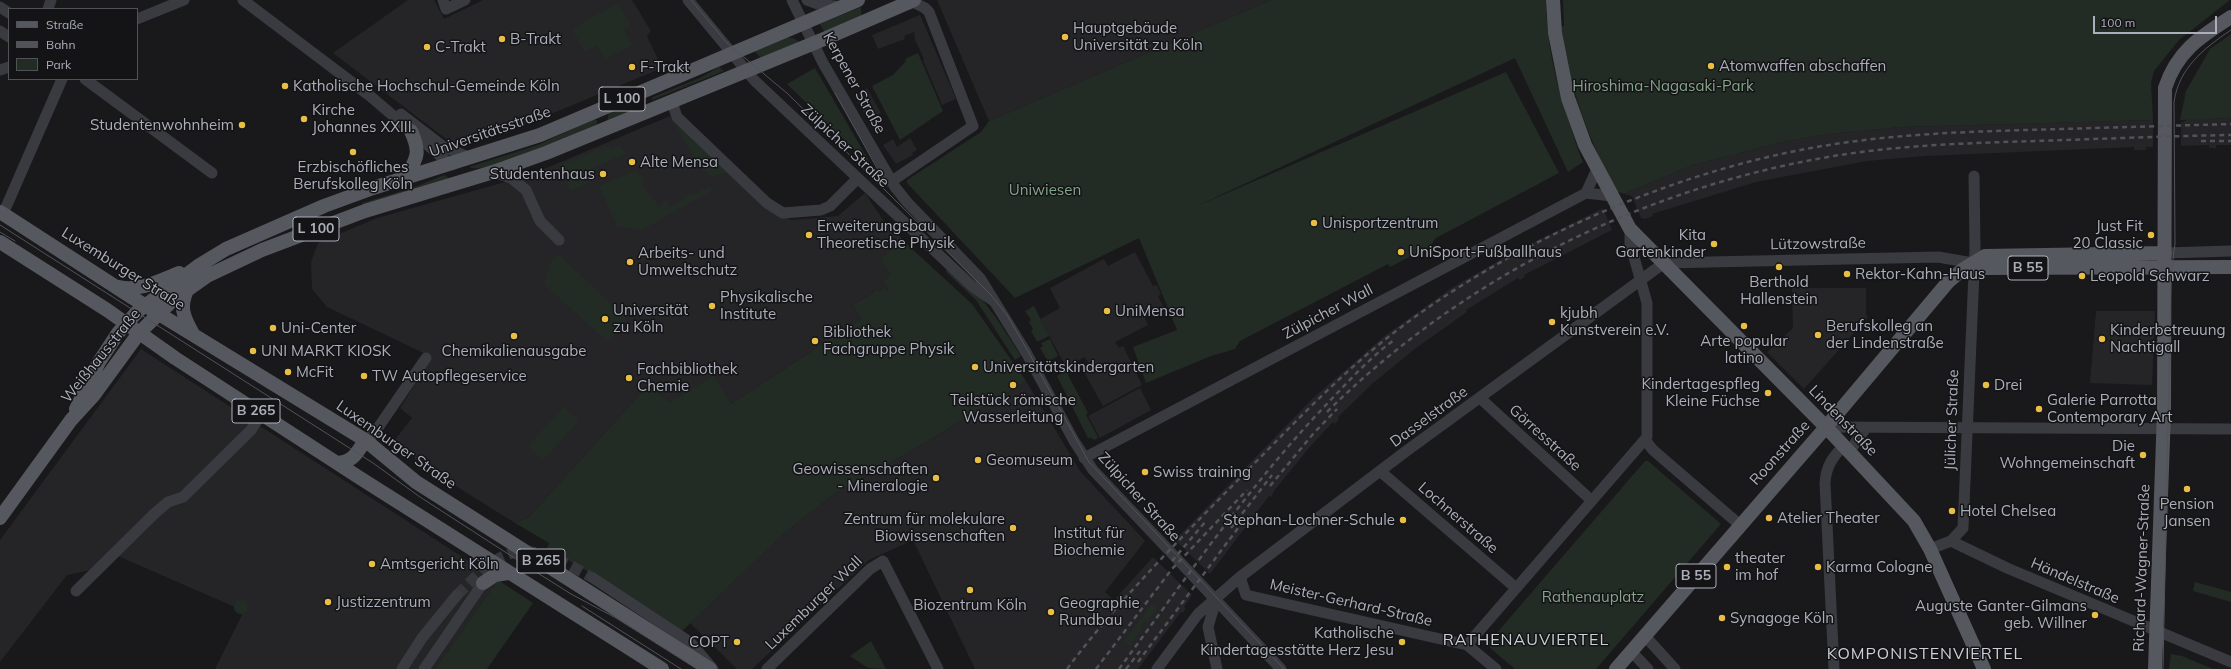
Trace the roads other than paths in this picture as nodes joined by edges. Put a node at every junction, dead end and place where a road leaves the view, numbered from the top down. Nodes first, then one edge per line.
1 (184, 0) edge
2 (244, 0) edge
3 (443, 0) edge
4 (465, 0) edge
5 (688, 0) edge
6 (792, 0) edge
7 (808, 0) edge
8 (858, 0) edge
9 (1553, 0) edge
10 (912, 1) edge
11 (842, 7) junction
12 (2231, 16) edge
13 (138, 19) edge
14 (804, 23) junction
15 (814, 44) junction
16 (731, 53) junction
17 (746, 71) junction
18 (62, 80) edge
19 (86, 80) edge
20 (656, 84) junction
21 (370, 96) junction
22 (672, 102) junction
23 (656, 108) junction
24 (588, 114) junction
25 (411, 132) junction
26 (598, 132) junction
27 (471, 158) junction
28 (451, 164) junction
29 (1597, 169) junction
30 (493, 172) junction
31 (212, 173) dead end
32 (1974, 176) dead end
33 (406, 178) junction
34 (471, 179) junction
35 (857, 179) junction
36 (892, 181) junction
37 (364, 192) junction
38 (1586, 193) junction
39 (1612, 196) junction
40 (365, 211) junction
41 (1, 213) edge
42 (1630, 229) junction
43 (559, 240) dead end
44 (0, 244) edge
45 (2231, 251) edge
46 (2165, 253) junction
47 (1664, 263) junction
48 (1973, 264) junction
49 (198, 266) junction
50 (2166, 268) junction
51 (2231, 268) edge
52 (1640, 281) junction
53 (116, 286) junction
54 (188, 288) junction
55 (994, 301) junction
56 (145, 304) junction
57 (159, 312) junction
58 (121, 329) junction
59 (192, 332) junction
60 (135, 339) junction
61 (426, 358) dead end
62 (1480, 398) junction
63 (261, 414) junction
64 (71, 420) junction
65 (1826, 427) junction
66 (1865, 429) junction
67 (1967, 429) junction
68 (2164, 429) junction
69 (2231, 429) edge
70 (365, 440) junction
71 (1645, 440) junction
72 (1846, 449) junction
73 (1084, 458) junction
74 (337, 463) junction
75 (1380, 471) junction
76 (1591, 500) junction
77 (0, 518) edge
78 (1740, 525) junction
79 (1951, 541) junction
80 (1930, 549) junction
81 (483, 556) junction
82 (508, 573) junction
83 (1240, 577) junction
84 (593, 578) tunnel mouth
85 (484, 583) junction
86 (1516, 588) junction
87 (76, 590) dead end
88 (457, 595) tunnel mouth
89 (1216, 600) junction
90 (2158, 632) junction
91 (1645, 636) junction
92 (1467, 645) junction
93 (1631, 651) junction
94 (2231, 662) edge
95 (1492, 668) edge
96 (402, 669) edge
97 (424, 669) edge
98 (662, 669) edge
99 (710, 669) edge
100 (714, 669) edge
101 (767, 669) edge
102 (938, 669) edge
103 (1158, 669) edge
104 (1217, 669) edge
105 (1281, 669) edge
106 (1616, 669) edge
107 (1648, 669) edge
108 (1675, 669) edge
109 (1834, 669) edge
110 (1984, 669) edge
111 (2155, 669) edge

1 - 13 street
2 - 21 street
3 - 4 street
5 - 16 street, Zülpicher Straße
6 - 14 street, Kerpener Straße
7 - 11 street
8 - 11 main road, Universitätsstraße / L 100
9 - 29 main road, Lindenstraße
10 - 15 main road, L 100
10 - 36 street
11 - 14 main road, Universitätsstraße / L 100
12 - 46 main road, Richard-Wagner-Straße
14 - 15 street, Kerpener Straße
14 - 16 main road, Universitätsstraße / L 100
15 - 17 main road, L 100
15 - 36 street, Kerpener Straße
16 - 17 street, Zülpicher Straße
16 - 20 main road, Universitätsstraße / L 100
17 - 22 main road, L 100
17 - 35 street, Zülpicher Straße
18 - 41 street
19 - 31 street
20 - 23 main road, L 100
20 - 24 main road, Universitätsstraße / L 100
21 - 25 street
21 - 27 street
22 - 23 main road, L 100
22 - 35 street
23 - 26 main road, L 100
24 - 26 main road, L 100
24 - 27 main road, Universitätsstraße / L 100
25 - 28 street
25 - 33 main road
26 - 30 main road, L 100
27 - 28 main road, Universitätsstraße / L 100
28 - 33 main road, Universitätsstraße / L 100
28 - 34 main road
29 - 38 street
29 - 39 main road, Lindenstraße
30 - 34 main road, L 100
30 - 43 street
32 - 48 street, Jülicher Straße
33 - 37 main road, Universitätsstraße / L 100
34 - 40 main road, L 100
35 - 55 street, Zülpicher Straße
36 - 55 street, Zülpicher Straße
37 - 40 main road
37 - 49 main road, Universitätsstraße / L 100
38 - 39 street
38 - 73 street, Zülpicher Wall
39 - 42 main road, Lindenstraße
40 - 54 main road, L 100
41 - 53 main road, Luxemburger Straße / B 265
42 - 47 main road, Lindenstraße
42 - 52 street
44 - 58 main road, B 265
45 - 46 street
46 - 48 main road, B 55
46 - 50 main road, Richard-Wagner-Straße
47 - 48 street, Lützowstraße
47 - 52 street, Dasselstraße
47 - 65 main road, Lindenstraße
48 - 50 main road, B 55
48 - 65 main road, Roonstraße / B 55
48 - 67 street, Jülicher Straße
49 - 53 main road, L 100
49 - 56 main road, Universitätsstraße / L 100
50 - 51 main road, B 55
50 - 68 main road, Richard-Wagner-Straße
52 - 62 street, Dasselstraße
52 - 71 street
53 - 56 main road, Luxemburger Straße / B 265
54 - 57 main road, L 100
54 - 59 main road
55 - 73 street, Zülpicher Straße
56 - 57 main road, Luxemburger Straße / B 265
56 - 58 main road, Weißhausstraße / L 100
56 - 60 main road
57 - 59 main road, Luxemburger Straße / B 265
57 - 60 main road, Weißhausstraße / L 100
58 - 60 main road, B 265
58 - 64 main road, Weißhausstraße
59 - 70 main road, Luxemburger Straße / B 265
60 - 63 main road, B 265
60 - 64 main road, Weißhausstraße
61 - 70 street
62 - 75 street, Dasselstraße
62 - 76 street, Görresstraße
63 - 74 main road, B 265
63 - 87 street
64 - 77 main road, Weißhausstraße
65 - 66 street
65 - 72 main road, Lindenstraße
65 - 78 main road, Roonstraße / B 55
66 - 67 street
66 - 72 street
67 - 68 street
67 - 79 street, Jülicher Straße
68 - 69 street
68 - 90 main road, Richard-Wagner-Straße
70 - 74 main road
70 - 99 main road, Luxemburger Straße / B 265
71 - 76 street
71 - 78 street
72 - 80 main road, Lindenstraße
72 - 109 street
73 - 89 street, Zülpicher Straße
74 - 81 main road, B 265
75 - 83 street, Dasselstraße
75 - 86 street, Lochnerstraße
76 - 86 street
78 - 91 main road, Roonstraße / B 55
79 - 80 street
79 - 90 street, Händelstraße
80 - 110 main road, Lindenstraße
81 - 82 main road, B 265
81 - 85 main road
82 - 85 main road
82 - 98 main road, B 265
83 - 89 street, Dasselstraße
83 - 92 street, Meister-Gerhard-Straße
84 - 100 street
85 - 97 street
86 - 92 street
88 - 96 street
89 - 103 street, Dasselstraße
89 - 104 street
89 - 105 street, Zülpicher Straße
90 - 94 street, Händelstraße
90 - 111 main road, Richard-Wagner-Straße
91 - 93 main road, Roonstraße / B 55
91 - 108 street
92 - 95 street
93 - 106 main road, Roonstraße / B 55
93 - 107 street
101 - 102 street, Luxemburger Wall

